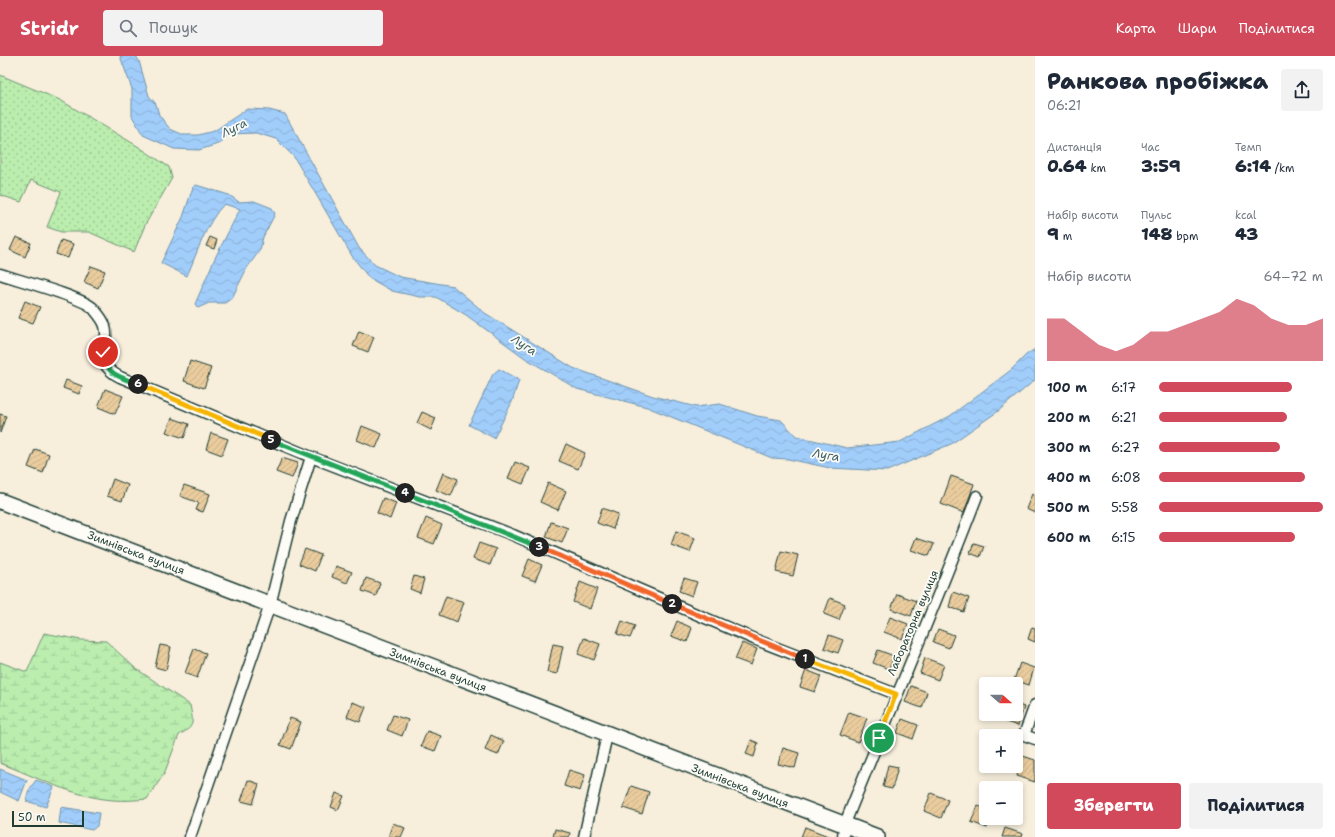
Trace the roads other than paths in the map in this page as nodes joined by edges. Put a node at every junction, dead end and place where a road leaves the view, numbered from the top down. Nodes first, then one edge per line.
1 (0, 274) edge
2 (307, 456) junction
3 (977, 496) dead end
4 (0, 501) edge
5 (270, 605) junction
6 (896, 694) junction
7 (1035, 705) edge
8 (607, 735) junction
9 (1035, 739) edge
10 (844, 831) edge
11 (190, 837) edge
12 (584, 837) edge
13 (877, 837) edge

1 - 2 street
2 - 5 street
2 - 6 street
3 - 6 street, Лабораторна вулиця
4 - 5 main road, Зимнівська вулиця
5 - 8 main road, Зимнівська вулиця
5 - 11 street
6 - 10 street, Лабораторна вулиця
7 - 9 street
8 - 10 main road, Зимнівська вулиця
8 - 12 street
10 - 13 main road, Зимнівська вулиця

